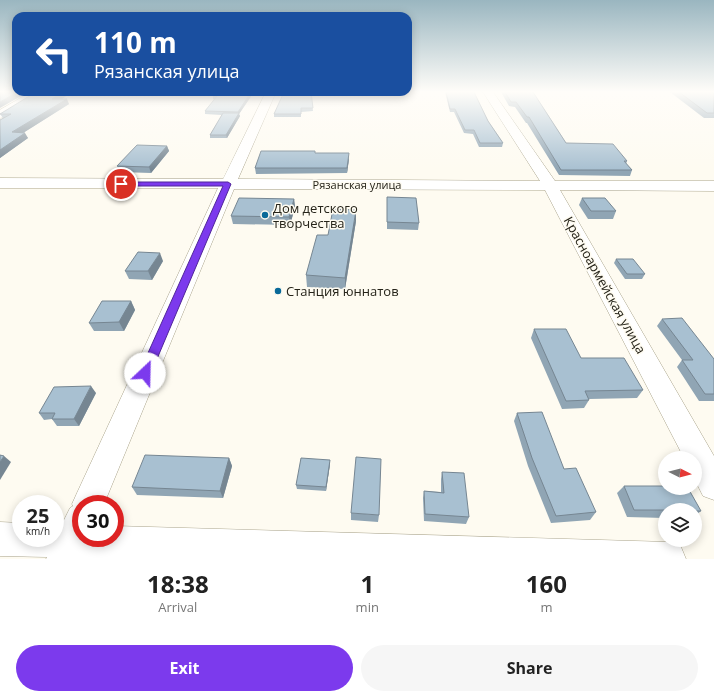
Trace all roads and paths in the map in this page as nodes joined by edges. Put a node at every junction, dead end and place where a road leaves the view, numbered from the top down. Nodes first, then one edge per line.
1 (259, 118) edge
2 (505, 118) edge
3 (0, 183) edge
4 (228, 184) junction
5 (550, 185) junction
6 (714, 186) edge
7 (714, 484) edge
8 (92, 495) edge
9 (0, 539) edge
10 (72, 540) edge
11 (124, 542) edge
12 (669, 559) edge

1 - 4 street
2 - 5 street, Красноармейская улица
3 - 4 street, Рязанская улица
4 - 5 street, Рязанская улица
4 - 8 street
5 - 6 street, Рязанская улица
5 - 7 street, Красноармейская улица
9 - 10 street
11 - 12 street

